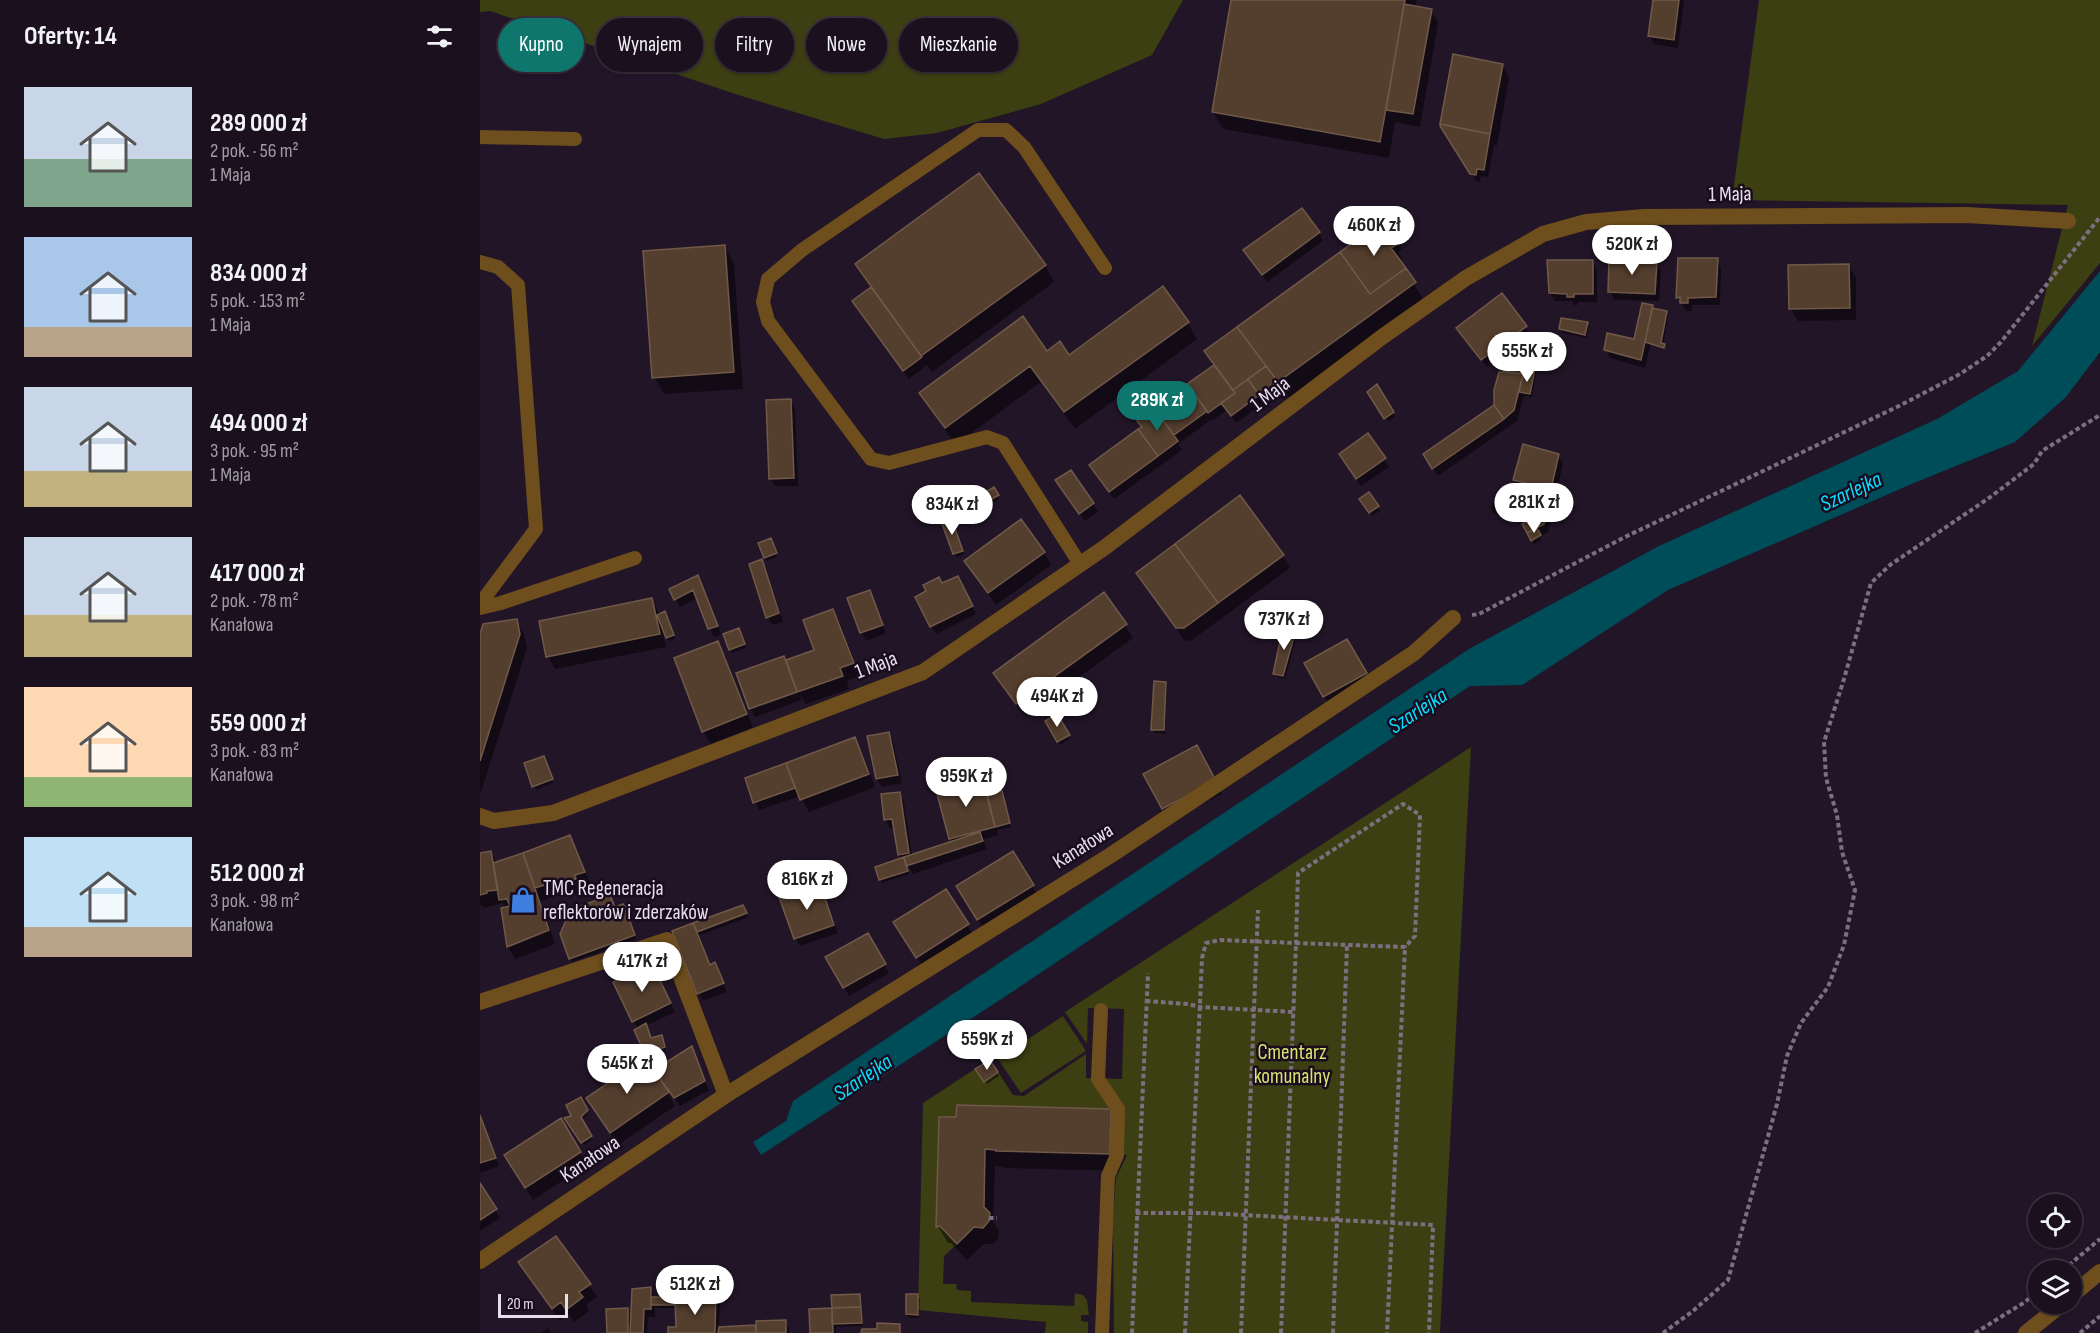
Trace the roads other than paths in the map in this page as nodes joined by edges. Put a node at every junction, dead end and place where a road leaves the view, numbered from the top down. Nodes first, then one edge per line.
1 (480, 137) edge
2 (575, 139) dead end
3 (2068, 221) dead end
4 (480, 262) edge
5 (1105, 268) dead end
6 (635, 558) dead end
7 (1080, 564) junction
8 (480, 606) edge
9 (1453, 618) road end
10 (485, 821) edge
11 (480, 1002) edge
12 (1101, 1010) dead end
13 (726, 1095) junction
14 (480, 1261) edge
15 (2100, 1272) edge
16 (2082, 1287) edge
17 (2050, 1314) edge
18 (1102, 1333) edge
19 (2026, 1333) edge

1 - 2 lane
3 - 7 street, 1 Maja
4 - 8 lane
5 - 7 lane
6 - 8 lane
7 - 10 street, 1 Maja
9 - 13 street, Kanałowa
11 - 13 street
12 - 18 lane
13 - 14 street, Kanałowa
15 - 16 street
17 - 19 street

